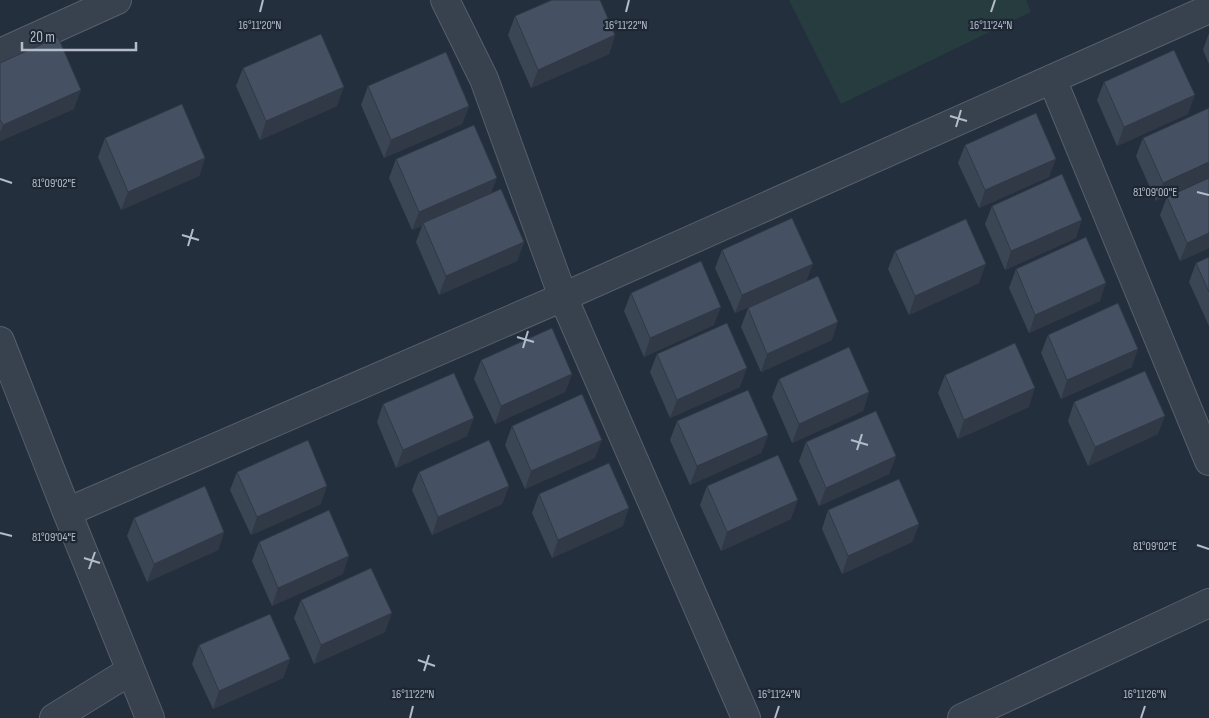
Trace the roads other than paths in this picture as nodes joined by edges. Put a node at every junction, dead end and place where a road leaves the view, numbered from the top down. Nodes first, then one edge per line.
1 (117, 0) edge
2 (445, 0) edge
3 (1209, 9) edge
4 (0, 53) edge
5 (1052, 79) junction
6 (562, 297) junction
7 (0, 341) edge
8 (1209, 461) edge
9 (67, 512) junction
10 (1209, 603) edge
11 (130, 671) junction
12 (54, 718) edge
13 (150, 718) edge
14 (746, 718) edge
15 (962, 718) edge

1 - 4 street
2 - 6 street
3 - 5 street
5 - 6 street
5 - 8 street
6 - 9 street
6 - 14 street
7 - 9 street
9 - 11 street
10 - 15 street
11 - 12 street
11 - 13 street

